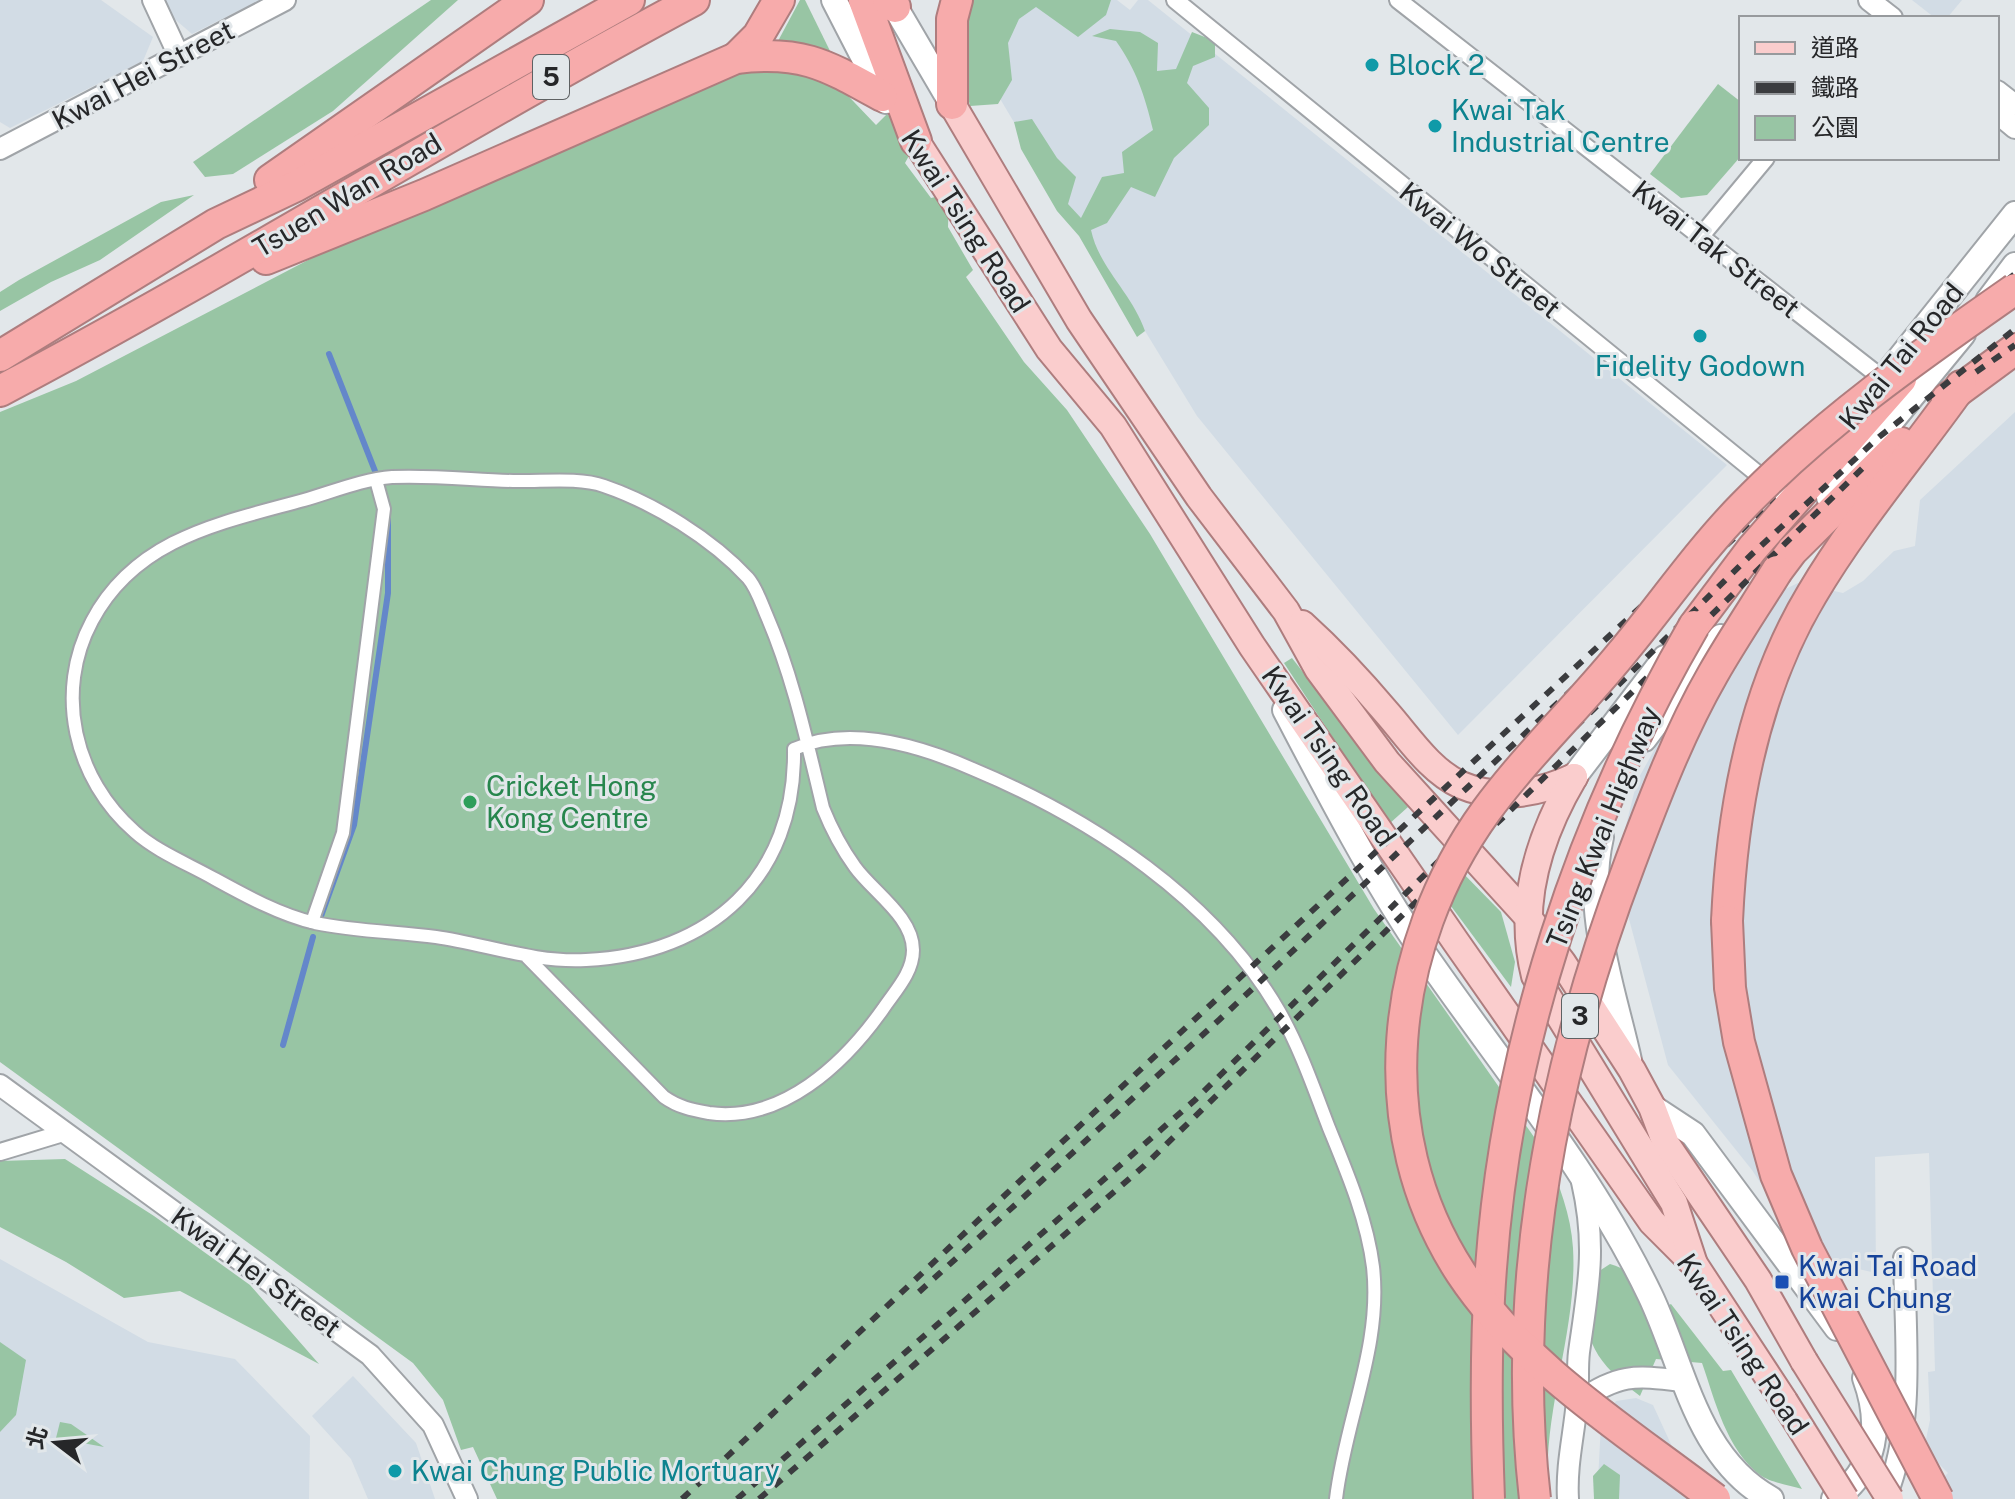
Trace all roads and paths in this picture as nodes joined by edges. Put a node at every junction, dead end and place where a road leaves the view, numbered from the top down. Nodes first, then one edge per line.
1 (153, 0) edge
2 (285, 0) edge
3 (629, 0) edge
4 (779, 0) edge
5 (834, 0) edge
6 (864, 0) edge
7 (957, 0) edge
8 (1175, 0) edge
9 (1398, 0) edge
10 (892, 2) edge
11 (689, 3) edge
12 (515, 5) edge
13 (179, 56) junction
14 (736, 58) junction
15 (1999, 93) edge
16 (882, 96) junction
17 (952, 104) junction
18 (2015, 105) edge
19 (1999, 115) edge
20 (2015, 128) edge
21 (916, 141) junction
22 (0, 149) edge
23 (1764, 160) edge
24 (2015, 214) edge
25 (216, 224) junction
26 (1701, 236) junction
27 (2015, 265) edge
28 (214, 273) junction
29 (2015, 289) edge
30 (2015, 349) edge
31 (1927, 350) junction
32 (0, 356) edge
33 (1883, 379) junction
34 (1961, 386) junction
35 (0, 391) edge
36 (376, 480) junction
37 (1786, 497) junction
38 (1286, 611) junction
39 (1252, 646) junction
40 (807, 743) junction
41 (1633, 753) junction
42 (1574, 777) junction
43 (1527, 916) junction
44 (312, 922) junction
45 (525, 955) junction
46 (1562, 962) junction
47 (1632, 1070) junction
48 (0, 1085) edge
49 (1652, 1107) junction
50 (63, 1133) junction
51 (0, 1152) edge
52 (1580, 1174) junction
53 (1904, 1258) dead end
54 (1694, 1264) junction
55 (1682, 1381) junction
56 (1577, 1402) junction
57 (467, 1499) edge
58 (1336, 1499) edge
59 (1489, 1499) edge
60 (1535, 1499) edge
61 (1568, 1499) edge
62 (1715, 1499) edge
63 (1771, 1499) edge
64 (1834, 1499) edge
65 (1845, 1499) edge
66 (1887, 1499) edge
67 (1938, 1499) edge

1 - 13 street
2 - 13 street, Kwai Hei Street
3 - 25 highway, Tsuen Wan Road / 5
4 - 14 highway
5 - 16 main road, Kwai Tsing Road
6 - 21 highway
7 - 17 highway
8 - 37 street, Kwai Wo Street
9 - 26 street, Kwai Tak Street
10 - 17 main road, Kwai Tsing Road
11 - 28 highway, Tsuen Wan Road / 5
12 - 25 highway
13 - 22 street, Kwai Hei Street
14 - 16 highway
14 - 28 highway
15 - 18 street
16 - 21 main road, Kwai Tsing Road
17 - 38 main road, Kwai Tsing Road
19 - 20 street
21 - 39 main road, Kwai Tsing Road
23 - 26 street
24 - 33 main road, Kwai Tai Road
25 - 32 highway, Tsuen Wan Road / 5
26 - 33 street, Kwai Tak Street
27 - 41 main road, Kwai Tai Road
28 - 35 highway, Tsuen Wan Road / 5
29 - 31 highway, Tsing Kwai Highway / 3, bridge
30 - 34 highway, Tsing Kwai Highway / 3
31 - 59 highway, Tsing Kwai Highway / 3, bridge
31 - 62 highway, bridge
33 - 37 main road, Kwai Tai Road
34 - 60 highway, Tsing Kwai Highway / 3, bridge
34 - 67 highway, bridge
36 - 40 street
36 - 44 street
36 - 44 street
37 - 42 main road, Kwai Tai Road
38 - 42 main road
38 - 43 main road, Kwai Tsing Road
39 - 52 main road
39 - 54 main road, Kwai Tsing Road
40 - 45 street
40 - 45 street
40 - 58 street
41 - 46 main road
41 - 47 main road, Kwai Tai Road
42 - 43 main road
43 - 46 main road, Kwai Tsing Road
43 - 54 main road
44 - 45 street
46 - 47 main road, Kwai Tsing Road
47 - 49 main road, Kwai Tsing Road
48 - 50 street, Kwai Hei Street
49 - 64 main road
49 - 66 main road, Kwai Tsing Road, bridge
50 - 51 street
50 - 57 street, Kwai Hei Street
52 - 55 main road
52 - 56 street
53 - 66 street
54 - 65 main road, Kwai Tsing Road, bridge
55 - 56 street
55 - 63 main road
56 - 61 street

